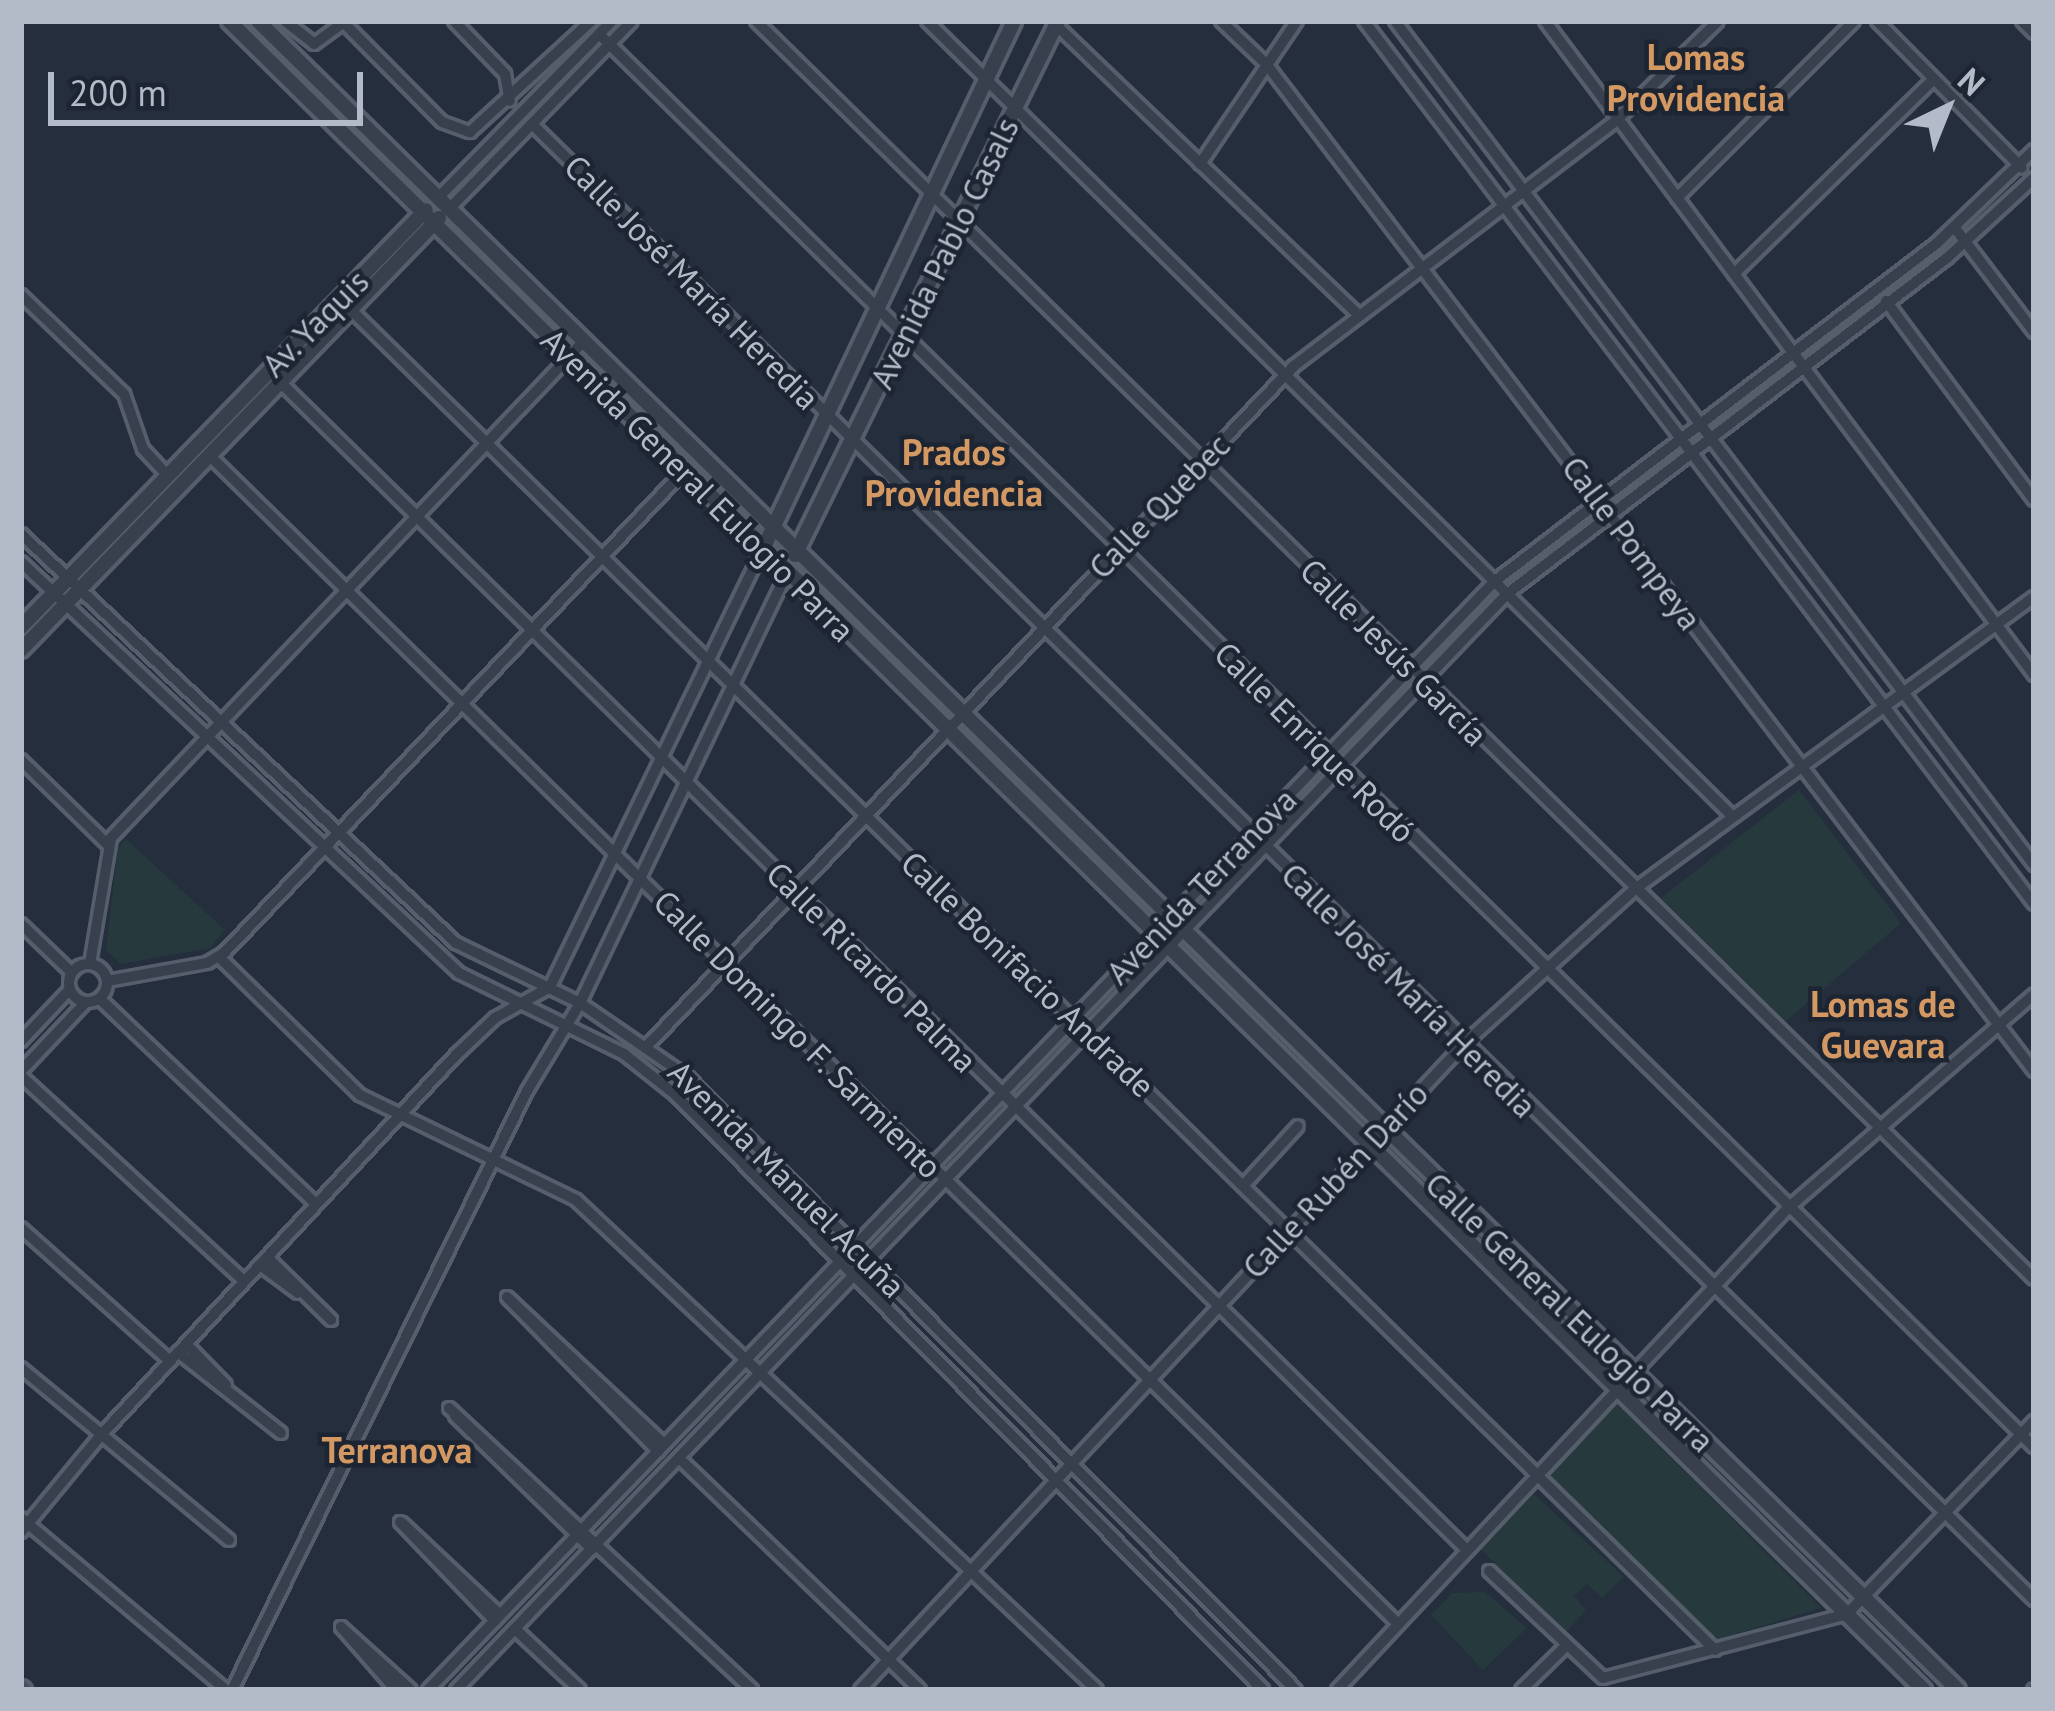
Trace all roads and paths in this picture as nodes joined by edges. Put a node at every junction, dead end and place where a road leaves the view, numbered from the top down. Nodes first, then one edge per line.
1 (229, 21) edge
2 (258, 21) edge
3 (285, 21) edge
4 (454, 21) edge
5 (591, 21) edge
6 (612, 21) edge
7 (632, 21) edge
8 (756, 21) edge
9 (927, 21) edge
10 (1014, 21) edge
11 (1222, 21) edge
12 (1297, 21) edge
13 (1364, 21) edge
14 (1395, 21) edge
15 (1718, 21) edge
16 (1854, 21) edge
17 (1877, 21) edge
18 (2022, 21) edge
19 (345, 22) edge
20 (1547, 22) edge
21 (1057, 23) edge
22 (2034, 33) edge
23 (599, 34) junction
24 (610, 44) junction
25 (293, 56) junction
26 (1267, 65) junction
27 (279, 70) junction
28 (505, 74) junction
29 (535, 76) junction
30 (1934, 79) junction
31 (987, 81) junction
32 (511, 101) junction
33 (1015, 108) junction
34 (1617, 120) junction
35 (532, 124) junction
36 (2034, 150) edge
37 (1200, 164) junction
38 (2019, 166) junction
39 (2034, 180) edge
40 (1523, 191) junction
41 (932, 196) junction
42 (1677, 198) junction
43 (444, 203) junction
44 (1507, 204) junction
45 (429, 219) junction
46 (958, 223) junction
47 (1955, 228) junction
48 (1966, 243) junction
49 (1422, 268) junction
50 (1734, 274) junction
51 (1877, 289) junction
52 (21, 295) edge
53 (1887, 303) junction
54 (345, 304) junction
55 (877, 311) junction
56 (1360, 316) junction
57 (2034, 332) edge
58 (903, 337) junction
59 (584, 340) junction
60 (1794, 352) junction
61 (568, 356) junction
62 (1804, 366) junction
63 (1285, 376) junction
64 (279, 381) junction
65 (827, 415) junction
66 (1699, 424) junction
67 (1709, 437) junction
68 (1681, 438) junction
69 (852, 439) junction
70 (485, 442) junction
71 (202, 449) junction
72 (1691, 452) junction
73 (1202, 463) junction
74 (684, 471) junction
75 (167, 475) junction
76 (1600, 500) junction
77 (2034, 500) edge
78 (416, 514) junction
79 (1610, 514) junction
80 (774, 527) junction
81 (21, 534) edge
82 (763, 549) junction
83 (797, 550) junction
84 (1119, 550) junction
85 (602, 556) junction
86 (21, 562) edge
87 (787, 572) junction
88 (1495, 581) junction
89 (73, 584) junction
90 (345, 588) junction
91 (1507, 593) junction
92 (2034, 596) edge
93 (59, 598) junction
94 (1995, 623) junction
95 (1040, 625) junction
96 (21, 627) edge
97 (533, 628) junction
98 (21, 650) edge
99 (708, 660) junction
100 (1411, 668) junction
101 (2034, 675) edge
102 (1423, 681) junction
103 (733, 685) junction
104 (1900, 689) junction
105 (462, 703) junction
106 (1882, 704) junction
107 (960, 710) junction
108 (219, 720) junction
109 (944, 727) junction
110 (206, 734) junction
111 (660, 754) junction
112 (1327, 755) junction
113 (21, 760) edge
114 (1801, 764) junction
115 (1340, 768) junction
116 (687, 786) junction
117 (866, 816) junction
118 (1732, 816) junction
119 (339, 831) junction
120 (1251, 834) junction
121 (107, 844) junction
122 (326, 845) junction
123 (1264, 847) junction
124 (614, 851) junction
125 (2034, 865) edge
126 (641, 879) junction
127 (1635, 889) junction
128 (795, 890) junction
129 (2034, 904) edge
130 (1170, 919) junction
131 (21, 924) edge
132 (1184, 932) junction
133 (1154, 935) junction
134 (1167, 949) junction
135 (219, 957) junction
136 (726, 963) junction
137 (90, 964) junction
138 (1546, 969) junction
139 (71, 973) junction
140 (107, 981) junction
141 (550, 987) junction
142 (69, 990) junction
143 (2034, 994) edge
144 (100, 999) junction
145 (523, 1000) junction
146 (85, 1003) junction
147 (580, 1003) junction
148 (1073, 1019) junction
149 (1997, 1022) junction
150 (569, 1024) junction
151 (1087, 1033) junction
152 (21, 1040) edge
153 (1463, 1044) junction
154 (648, 1045) junction
155 (2034, 1071) edge
156 (21, 1074) edge
157 (1001, 1094) junction
158 (1016, 1109) junction
159 (401, 1114) junction
160 (1298, 1126) dead end
161 (1880, 1129) junction
162 (1384, 1130) junction
163 (1367, 1147) junction
164 (496, 1157) junction
165 (932, 1166) junction
166 (946, 1180) junction
167 (1243, 1186) junction
168 (316, 1204) junction
169 (1787, 1209) junction
170 (21, 1228) edge
171 (1288, 1230) junction
172 (855, 1246) junction
173 (263, 1261) junction
174 (840, 1261) junction
175 (870, 1261) junction
176 (855, 1276) junction
177 (2034, 1280) edge
178 (244, 1281) junction
179 (1713, 1288) junction
180 (1216, 1305) junction
181 (332, 1320) dead end
182 (178, 1352) junction
183 (746, 1360) junction
184 (21, 1368) edge
185 (1633, 1373) junction
186 (761, 1374) junction
187 (1147, 1379) junction
188 (1617, 1390) junction
189 (606, 1394) junction
190 (2034, 1421) edge
191 (281, 1432) dead end
192 (2021, 1435) junction
193 (101, 1436) junction
194 (661, 1447) junction
195 (2034, 1447) edge
196 (680, 1459) junction
197 (1070, 1462) junction
198 (1537, 1475) junction
199 (1055, 1478) junction
200 (1947, 1515) junction
201 (23, 1524) edge
202 (580, 1532) junction
203 (229, 1540) dead end
204 (595, 1546) junction
205 (1467, 1550) junction
206 (970, 1571) junction
207 (1489, 1571) dead end
208 (475, 1596) junction
209 (1866, 1600) junction
210 (2034, 1600) edge
211 (1847, 1614) junction
212 (498, 1618) junction
213 (1398, 1624) junction
214 (515, 1629) junction
215 (1566, 1646) junction
216 (1715, 1650) junction
217 (888, 1660) junction
218 (229, 1690) edge
219 (396, 1690) edge
220 (411, 1690) edge
221 (428, 1690) edge
222 (456, 1690) edge
223 (580, 1690) edge
224 (752, 1690) edge
225 (860, 1690) edge
226 (920, 1690) edge
227 (1097, 1690) edge
228 (1263, 1690) edge
229 (1296, 1690) edge
230 (1337, 1690) edge
231 (1521, 1690) edge
232 (1924, 1690) edge
233 (1958, 1690) edge

1 - 27 street, Avenida General Eulogio Parra
2 - 25 street, Avenida General Eulogio Parra
3 - 19 street
4 - 28 street
5 - 29 street
6 - 23 street
7 - 24 street
8 - 41 street, Calle Jesús García
9 - 31 street
10 - 31 street, Avenida Pablo Casals
11 - 26 street, Calle Pompeya
12 - 26 street
13 - 44 street
14 - 40 street
15 - 34 street, Calle Quebec
16 - 42 street
17 - 30 street
18 - 22 street
19 - 32 street
20 - 34 street
21 - 33 street, Avenida Pablo Casals
21 - 37 street
23 - 24 street, Calle Enrique Rodó
23 - 43 street
24 - 35 street
24 - 55 street, Calle Enrique Rodó
25 - 27 street
25 - 43 street, Avenida General Eulogio Parra
26 - 37 street
26 - 49 street, Calle Pompeya
27 - 45 street, Avenida General Eulogio Parra
28 - 29 street
28 - 32 street
29 - 32 street
30 - 38 street
30 - 50 street
31 - 33 street
31 - 41 street, Avenida Pablo Casals
33 - 46 street, Avenida Pablo Casals
33 - 63 street
34 - 40 street, Calle Quebec
34 - 42 street
35 - 43 street
35 - 65 street, Calle José María Heredia
36 - 38 street, Avenida Terranova
37 - 56 street
38 - 39 street
38 - 47 street, Avenida Terranova
39 - 48 street, Avenida Terranova
40 - 44 street, Calle Quebec
40 - 66 street
41 - 46 street, Calle Jesús García
41 - 55 street, Avenida Pablo Casals
42 - 50 street
43 - 45 street
43 - 59 street, Avenida General Eulogio Parra
44 - 49 street, Calle Quebec
44 - 68 street
45 - 54 street, Av. Yaquis
45 - 54 street, Av. Yaquis
45 - 61 street, Avenida General Eulogio Parra
46 - 58 street, Avenida Pablo Casals
46 - 73 street, Calle Jesús García
47 - 48 street
47 - 51 street, Avenida Terranova
48 - 53 street, Avenida Terranova
48 - 57 street
49 - 56 street, Calle Quebec
49 - 76 street, Calle Pompeya
50 - 60 street
51 - 53 street
51 - 60 street, Avenida Terranova
52 - 75 street
53 - 62 street, Avenida Terranova
53 - 77 street
54 - 64 street, Av. Yaquis
54 - 70 street, Calle Bonifacio Andrade
54 - 71 street, Av. Yaquis
55 - 58 street, Calle Enrique Rodó
55 - 65 street, Avenida Pablo Casals
56 - 63 street, Calle Quebec
58 - 69 street, Avenida Pablo Casals
58 - 84 street, Calle Enrique Rodó
59 - 61 street
59 - 80 street, Avenida General Eulogio Parra
60 - 62 street
60 - 66 street, Avenida Terranova
61 - 70 street
61 - 74 street, Avenida General Eulogio Parra
62 - 67 street, Avenida Terranova
62 - 94 street
63 - 73 street, Calle Quebec
63 - 88 street
64 - 71 street, Av. Yaquis
64 - 78 street, Calle Ricardo Palma
65 - 69 street, Calle José María Heredia
65 - 80 street, Avenida Pablo Casals
66 - 67 street
66 - 68 street, Avenida Terranova
67 - 72 street, Avenida Terranova
67 - 104 street
68 - 72 street
68 - 76 street, Avenida Terranova
69 - 83 street, Avenida Pablo Casals
69 - 95 street, Calle José María Heredia
70 - 78 street
70 - 85 street, Calle Bonifacio Andrade
71 - 75 street, Av. Yaquis
71 - 89 street, Av. Yaquis
71 - 90 street, Calle Domingo F. Sarmiento
72 - 79 street, Avenida Terranova
72 - 106 street
73 - 84 street, Calle Quebec
73 - 100 street, Calle Jesús García
74 - 82 street, Avenida General Eulogio Parra
74 - 85 street
75 - 89 street, Av. Yaquis
76 - 79 street, Calle Pompeya
76 - 88 street, Avenida Terranova
78 - 90 street
78 - 97 street, Calle Ricardo Palma
79 - 91 street, Avenida Terranova
79 - 114 street, Calle Pompeya
80 - 82 street, Avenida Pablo Casals
80 - 83 street, Avenida General Eulogio Parra
81 - 89 street, Avenida Manuel Acuña
82 - 87 street, Avenida General Eulogio Parra
82 - 99 street, Avenida Pablo Casals
83 - 87 street, Avenida Pablo Casals
83 - 107 street, Avenida General Eulogio Parra
84 - 95 street, Calle Quebec
84 - 112 street, Calle Enrique Rodó
85 - 97 street
85 - 99 street, Calle Bonifacio Andrade
86 - 93 street, Avenida Manuel Acuña
87 - 103 street, Avenida Pablo Casals
87 - 109 street, Avenida General Eulogio Parra
88 - 91 street
88 - 100 street, Avenida Terranova
89 - 93 street, Av. Yaquis
89 - 108 street, Avenida Manuel Acuña
90 - 105 street, Calle Domingo F. Sarmiento
90 - 108 street
91 - 102 street, Avenida Terranova
91 - 118 street
92 - 94 street, Calle Rubén Darío
93 - 96 street, Av. Yaquis
93 - 98 street, Av. Yaquis
93 - 110 street, Avenida Manuel Acuña
94 - 101 street
94 - 104 street, Calle Rubén Darío
95 - 107 street, Calle Quebec
95 - 120 street, Calle José María Heredia
97 - 105 street
97 - 111 street, Calle Ricardo Palma
99 - 103 street, Calle Bonifacio Andrade
99 - 111 street, Avenida Pablo Casals
100 - 102 street, Calle Jesús García
100 - 112 street, Avenida Terranova
102 - 115 street, Avenida Terranova
102 - 127 street, Calle Jesús García
103 - 116 street, Avenida Pablo Casals
103 - 117 street, Calle Bonifacio Andrade
104 - 106 street, Calle Rubén Darío
104 - 125 street
105 - 119 street
105 - 124 street, Calle Domingo F. Sarmiento
106 - 114 street, Calle Rubén Darío
106 - 129 street
107 - 109 street, Calle Quebec
107 - 130 street, Avenida General Eulogio Parra
108 - 110 street
108 - 119 street, Avenida Manuel Acuña
109 - 117 street, Calle Quebec
109 - 133 street, Avenida General Eulogio Parra
110 - 121 street
110 - 122 street, Avenida Manuel Acuña
111 - 116 street, Calle Ricardo Palma
111 - 124 street, Avenida Pablo Casals
112 - 115 street, Calle Enrique Rodó
112 - 120 street, Avenida Terranova
113 - 121 street
114 - 118 street, Calle Rubén Darío
114 - 149 street, Calle Pompeya
115 - 123 street, Avenida Terranova
115 - 138 street, Calle Enrique Rodó
116 - 126 street, Avenida Pablo Casals
116 - 128 street, Calle Ricardo Palma
117 - 128 street, Calle Quebec
117 - 148 street, Calle Bonifacio Andrade
118 - 127 street, Calle Rubén Darío
119 - 122 street
119 - 141 street, Avenida Manuel Acuña
120 - 123 street, Calle José María Heredia
120 - 130 street, Avenida Terranova
121 - 137 street
122 - 135 street
122 - 145 street, Avenida Manuel Acuña
123 - 132 street, Avenida Terranova
123 - 153 street, Calle José María Heredia
124 - 126 street, Calle Domingo F. Sarmiento
124 - 141 street, Avenida Pablo Casals
126 - 136 street, Calle Domingo F. Sarmiento
126 - 147 street, Avenida Pablo Casals
127 - 138 street, Calle Rubén Darío
127 - 161 street, Calle Jesús García
128 - 136 street, Calle Quebec
128 - 157 street, Calle Ricardo Palma
130 - 132 street, Avenida General Eulogio Parra
130 - 133 street, Avenida Terranova
131 - 139 street
132 - 134 street, Avenida Terranova
132 - 162 street, Calle General Eulogio Parra
133 - 134 street, Avenida General Eulogio Parra
133 - 148 street, Avenida Terranova
134 - 151 street, Avenida Terranova
134 - 163 street, Calle General Eulogio Parra
135 - 140 street
135 - 159 street
136 - 154 street, Calle Quebec
136 - 165 street, Calle Domingo F. Sarmiento
137 - 139 street
137 - 140 street
138 - 153 street, Calle Rubén Darío
138 - 169 street, Calle Enrique Rodó
139 - 142 street
140 - 144 street
141 - 145 street
141 - 147 street, Avenida Manuel Acuña
142 - 146 street
142 - 152 street
143 - 149 street
144 - 146 street
144 - 168 street
145 - 150 street, Avenida Manuel Acuña
145 - 159 street
146 - 156 street
147 - 150 street, Avenida Pablo Casals
147 - 154 street, Avenida Manuel Acuña
148 - 151 street, Calle Bonifacio Andrade
148 - 157 street, Avenida Terranova
149 - 155 street, Calle Pompeya
149 - 161 street
150 - 164 street, Avenida Pablo Casals
150 - 174 street, Avenida Manuel Acuña
151 - 158 street, Avenida Terranova
151 - 167 street, Calle Bonifacio Andrade
153 - 162 street, Calle Rubén Darío
153 - 179 street, Calle José María Heredia
154 - 172 street, Avenida Manuel Acuña
156 - 178 street
157 - 158 street, Calle Ricardo Palma
157 - 165 street, Avenida Terranova
158 - 166 street, Avenida Terranova
158 - 180 street, Calle Ricardo Palma
159 - 164 street
159 - 168 street
160 - 167 street
161 - 169 street
161 - 177 street, Calle Jesús García
162 - 163 street, Calle Rubén Darío
162 - 185 street, Calle General Eulogio Parra
163 - 171 street, Calle Rubén Darío
163 - 188 street, Calle General Eulogio Parra
164 - 183 street
164 - 218 street, Avenida Pablo Casals
165 - 166 street, Calle Domingo F. Sarmiento
165 - 172 street, Avenida Terranova
166 - 175 street, Avenida Terranova
166 - 187 street, Calle Domingo F. Sarmiento
167 - 171 street, Calle Bonifacio Andrade
168 - 173 street
169 - 179 street
169 - 192 street, Calle Enrique Rodó
170 - 182 street
171 - 180 street, Calle Rubén Darío
171 - 198 street, Calle Bonifacio Andrade
172 - 174 street, Avenida Terranova
172 - 175 street, Avenida Manuel Acuña
173 - 178 street
173 - 181 street
174 - 176 street, Avenida Manuel Acuña
174 - 183 street, Avenida Terranova
175 - 176 street, Avenida Terranova
175 - 197 street, Avenida Manuel Acuña
176 - 186 street, Avenida Terranova
176 - 199 street, Avenida Manuel Acuña
178 - 182 street
179 - 185 street
179 - 200 street, Calle José María Heredia
180 - 187 street, Calle Rubén Darío
180 - 205 street, Calle Ricardo Palma
182 - 191 street
182 - 193 street
183 - 186 street
183 - 194 street, Avenida Terranova
184 - 193 street
185 - 188 street
185 - 209 street, Calle General Eulogio Parra
186 - 196 street, Avenida Terranova
186 - 206 street
187 - 197 street, Calle Rubén Darío
187 - 213 street, Calle Domingo F. Sarmiento
188 - 198 street
188 - 211 street, Calle General Eulogio Parra
189 - 189 street
189 - 194 street
190 - 192 street
192 - 195 street, Calle Enrique Rodó
192 - 200 street
193 - 201 street
193 - 203 street
194 - 202 street, Avenida Terranova
196 - 204 street, Avenida Terranova
196 - 217 street
197 - 199 street, Calle Rubén Darío
197 - 229 street, Avenida Manuel Acuña
198 - 205 street
198 - 216 street, Calle Bonifacio Andrade
199 - 206 street, Calle Rubén Darío
199 - 228 street, Avenida Manuel Acuña
200 - 209 street
200 - 210 street, Calle José María Heredia
201 - 218 street
202 - 202 street
202 - 204 street
202 - 212 street, Avenida Terranova
204 - 214 street, Avenida Terranova
204 - 224 street
205 - 213 street
206 - 217 street, Calle Rubén Darío
206 - 227 street
207 - 215 street
208 - 208 street
208 - 212 street
209 - 211 street
209 - 233 street, Calle General Eulogio Parra
211 - 216 street
211 - 232 street, Calle General Eulogio Parra
212 - 221 street, Avenida Terranova
213 - 230 street
214 - 222 street, Avenida Terranova
214 - 223 street
215 - 216 street
215 - 231 street
217 - 225 street, Calle Rubén Darío
217 - 226 street
219 - 220 street

